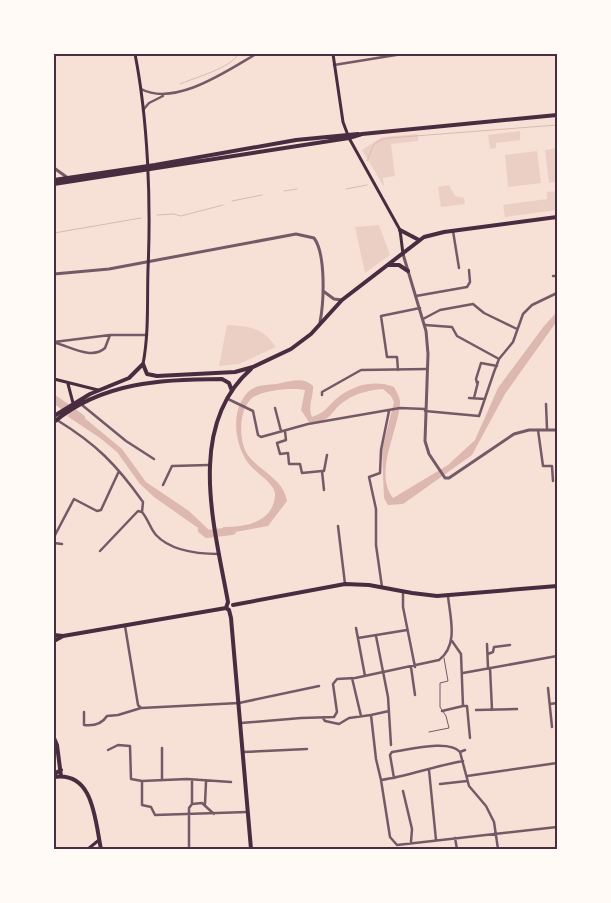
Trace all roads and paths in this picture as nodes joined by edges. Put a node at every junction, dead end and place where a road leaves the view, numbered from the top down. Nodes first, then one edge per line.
1 (135, 54) edge
2 (256, 54) edge
3 (332, 54) edge
4 (402, 54) edge
5 (334, 65) junction
6 (140, 88) junction
7 (164, 95) junction
8 (142, 112) junction
9 (557, 115) edge
10 (348, 136) junction
11 (54, 168) edge
12 (147, 169) junction
13 (68, 178) junction
14 (54, 180) edge
15 (54, 184) edge
16 (557, 217) edge
17 (400, 230) junction
18 (454, 231) junction
19 (419, 240) junction
20 (403, 254) junction
21 (149, 261) junction
22 (389, 265) junction
23 (459, 268) dead end
24 (469, 270) dead end
25 (408, 271) junction
26 (54, 274) edge
27 (323, 290) junction
28 (557, 293) edge
29 (416, 296) junction
30 (342, 300) junction
31 (420, 308) junction
32 (423, 318) junction
33 (320, 322) junction
34 (425, 325) junction
35 (517, 328) junction
36 (110, 335) junction
37 (147, 335) junction
38 (54, 342) edge
39 (500, 359) junction
40 (143, 364) junction
41 (497, 366) junction
42 (253, 367) junction
43 (428, 369) junction
44 (398, 370) junction
45 (54, 379) edge
46 (68, 383) junction
47 (113, 385) junction
48 (99, 390) junction
49 (115, 390) junction
50 (232, 391) junction
51 (322, 395) dead end
52 (469, 398) dead end
53 (474, 398) junction
54 (228, 399) junction
55 (486, 399) junction
56 (74, 404) junction
57 (81, 404) junction
58 (546, 404) dead end
59 (275, 408) dead end
60 (425, 410) junction
61 (390, 411) junction
62 (56, 414) edge
63 (57, 420) edge
64 (538, 430) junction
65 (548, 430) junction
66 (557, 430) edge
67 (283, 431) junction
68 (327, 455) dead end
69 (154, 459) dead end
70 (209, 465) junction
71 (120, 471) junction
72 (322, 471) junction
73 (553, 481) dead end
74 (163, 485) dead end
75 (324, 490) dead end
76 (142, 512) junction
77 (338, 526) dead end
78 (54, 537) edge
79 (54, 543) edge
80 (62, 544) dead end
81 (100, 551) dead end
82 (220, 554) junction
83 (345, 584) junction
84 (382, 586) junction
85 (557, 586) edge
86 (403, 592) junction
87 (448, 596) junction
88 (228, 602) junction
89 (234, 606) junction
90 (228, 609) junction
91 (125, 626) junction
92 (356, 628) dead end
93 (407, 630) junction
94 (54, 635) edge
95 (63, 636) junction
96 (376, 636) junction
97 (358, 638) junction
98 (54, 641) edge
99 (452, 641) junction
100 (488, 644) dead end
101 (510, 645) dead end
102 (488, 654) junction
103 (557, 656) edge
104 (444, 657) junction
105 (413, 667) junction
106 (489, 668) junction
107 (383, 672) junction
108 (463, 673) junction
109 (365, 676) junction
110 (352, 678) junction
111 (319, 686) dead end
112 (548, 688) dead end
113 (415, 695) dead end
114 (240, 703) junction
115 (557, 703) edge
116 (550, 704) junction
117 (463, 706) junction
118 (140, 708) junction
119 (518, 709) dead end
120 (476, 710) dead end
121 (492, 710) junction
122 (389, 711) junction
123 (442, 711) junction
124 (84, 712) dead end
125 (371, 715) junction
126 (361, 716) junction
127 (323, 718) junction
128 (241, 723) junction
129 (552, 727) dead end
130 (429, 732) dead end
131 (54, 738) edge
132 (470, 738) dead end
133 (391, 745) dead end
134 (162, 748) dead end
135 (307, 749) dead end
136 (108, 750) dead end
137 (465, 750) dead end
138 (244, 752) junction
139 (460, 752) junction
140 (463, 761) junction
141 (557, 763) edge
142 (60, 770) junction
143 (429, 770) dead end
144 (54, 776) edge
145 (61, 776) junction
146 (466, 776) junction
147 (394, 778) junction
148 (162, 780) junction
149 (192, 780) junction
150 (381, 780) junction
151 (142, 781) junction
152 (467, 781) junction
153 (206, 782) junction
154 (231, 782) dead end
155 (440, 784) dead end
156 (403, 791) dead end
157 (192, 804) junction
158 (205, 804) junction
159 (248, 812) junction
160 (188, 814) junction
161 (214, 814) junction
162 (557, 827) edge
163 (496, 834) junction
164 (455, 838) junction
165 (99, 840) junction
166 (436, 840) junction
167 (411, 842) junction
168 (397, 845) junction
169 (88, 849) edge
170 (101, 849) edge
171 (189, 849) edge
172 (251, 849) edge
173 (398, 849) edge
174 (457, 849) edge
175 (498, 849) edge

1 - 6 main road
2 - 7 street
3 - 5 main road
4 - 5 street
5 - 10 main road
6 - 7 street
6 - 8 main road
7 - 8 street
8 - 12 main road
9 - 10 main road
10 - 12 main road
10 - 17 main road
11 - 13 street
12 - 13 main road
12 - 15 main road
12 - 21 main road
13 - 14 main road
16 - 18 main road
17 - 19 main road
17 - 20 main road
18 - 19 main road
18 - 23 street
19 - 20 main road
20 - 22 main road
20 - 25 street
21 - 26 street
21 - 27 street
21 - 37 main road
22 - 25 main road
22 - 30 main road
24 - 29 street
25 - 29 street
27 - 30 street
27 - 33 street
28 - 35 street
29 - 31 street
30 - 33 main road
31 - 32 street
31 - 44 street
32 - 34 street
32 - 35 street
33 - 42 main road
34 - 39 street
34 - 43 street
35 - 39 street
36 - 37 street
36 - 38 street
36 - 38 street
37 - 40 main road
39 - 41 street
40 - 42 main road
40 - 47 main road
41 - 53 street
41 - 55 street
42 - 50 main road
43 - 44 street
43 - 60 street
44 - 51 street
45 - 46 main road
46 - 48 main road
46 - 56 main road
47 - 48 main road
47 - 49 main road
48 - 56 main road
49 - 50 main road
49 - 57 main road
50 - 54 main road
52 - 53 street
53 - 55 street
54 - 67 street
54 - 70 main road
55 - 60 street
56 - 57 main road
56 - 62 main road
56 - 63 main road
57 - 69 street
58 - 65 street
59 - 67 street
60 - 61 street
60 - 64 street
61 - 67 street
61 - 84 street
63 - 71 street
64 - 65 street
64 - 73 street
65 - 66 street
67 - 72 street
68 - 72 street
70 - 74 street
70 - 82 main road
71 - 76 street
71 - 78 street
72 - 75 street
76 - 81 street
76 - 82 street
77 - 83 street
79 - 80 street
82 - 88 main road
83 - 84 main road
83 - 89 main road
84 - 86 main road
85 - 87 main road
86 - 87 main road
86 - 93 street
87 - 99 street
88 - 89 main road
88 - 90 main road
89 - 90 main road
90 - 91 main road
90 - 114 main road
91 - 95 main road
91 - 118 street
92 - 97 street
93 - 96 street
93 - 105 street
94 - 95 main road
95 - 98 main road
96 - 97 street
96 - 107 street
97 - 109 street
99 - 104 street
99 - 108 street
100 - 102 street
101 - 102 street
102 - 106 street
103 - 106 street
104 - 105 street
104 - 123 lane
105 - 107 street
105 - 113 street
106 - 108 street
106 - 121 street
107 - 109 street
107 - 122 street
108 - 117 street
109 - 110 street
110 - 126 street
110 - 127 street
111 - 114 street
112 - 116 street
114 - 118 street
114 - 128 main road
115 - 116 street
116 - 129 street
117 - 123 street
117 - 132 street
118 - 124 street
119 - 121 street
120 - 121 street
122 - 125 street
122 - 133 street
123 - 130 lane
125 - 126 street
125 - 150 street
126 - 127 street
127 - 128 street
128 - 138 main road
131 - 142 main road
134 - 148 street
135 - 138 street
136 - 151 street
137 - 139 street
138 - 159 main road
139 - 140 street
139 - 147 street
140 - 146 street
140 - 147 street
141 - 146 street
142 - 144 main road
142 - 145 main road
143 - 166 street
144 - 145 main road
145 - 165 main road
146 - 152 street
147 - 150 street
148 - 149 street
148 - 151 street
149 - 153 street
149 - 157 street
150 - 168 street
151 - 160 street
152 - 155 street
152 - 163 street
153 - 154 street
153 - 158 street
156 - 167 street
157 - 158 street
157 - 160 street
158 - 161 street
159 - 161 street
159 - 172 main road
160 - 161 street
160 - 171 street
162 - 163 street
163 - 164 street
163 - 175 street
164 - 166 street
164 - 174 street
165 - 169 main road
165 - 170 main road
166 - 167 street
167 - 168 street
168 - 173 street

